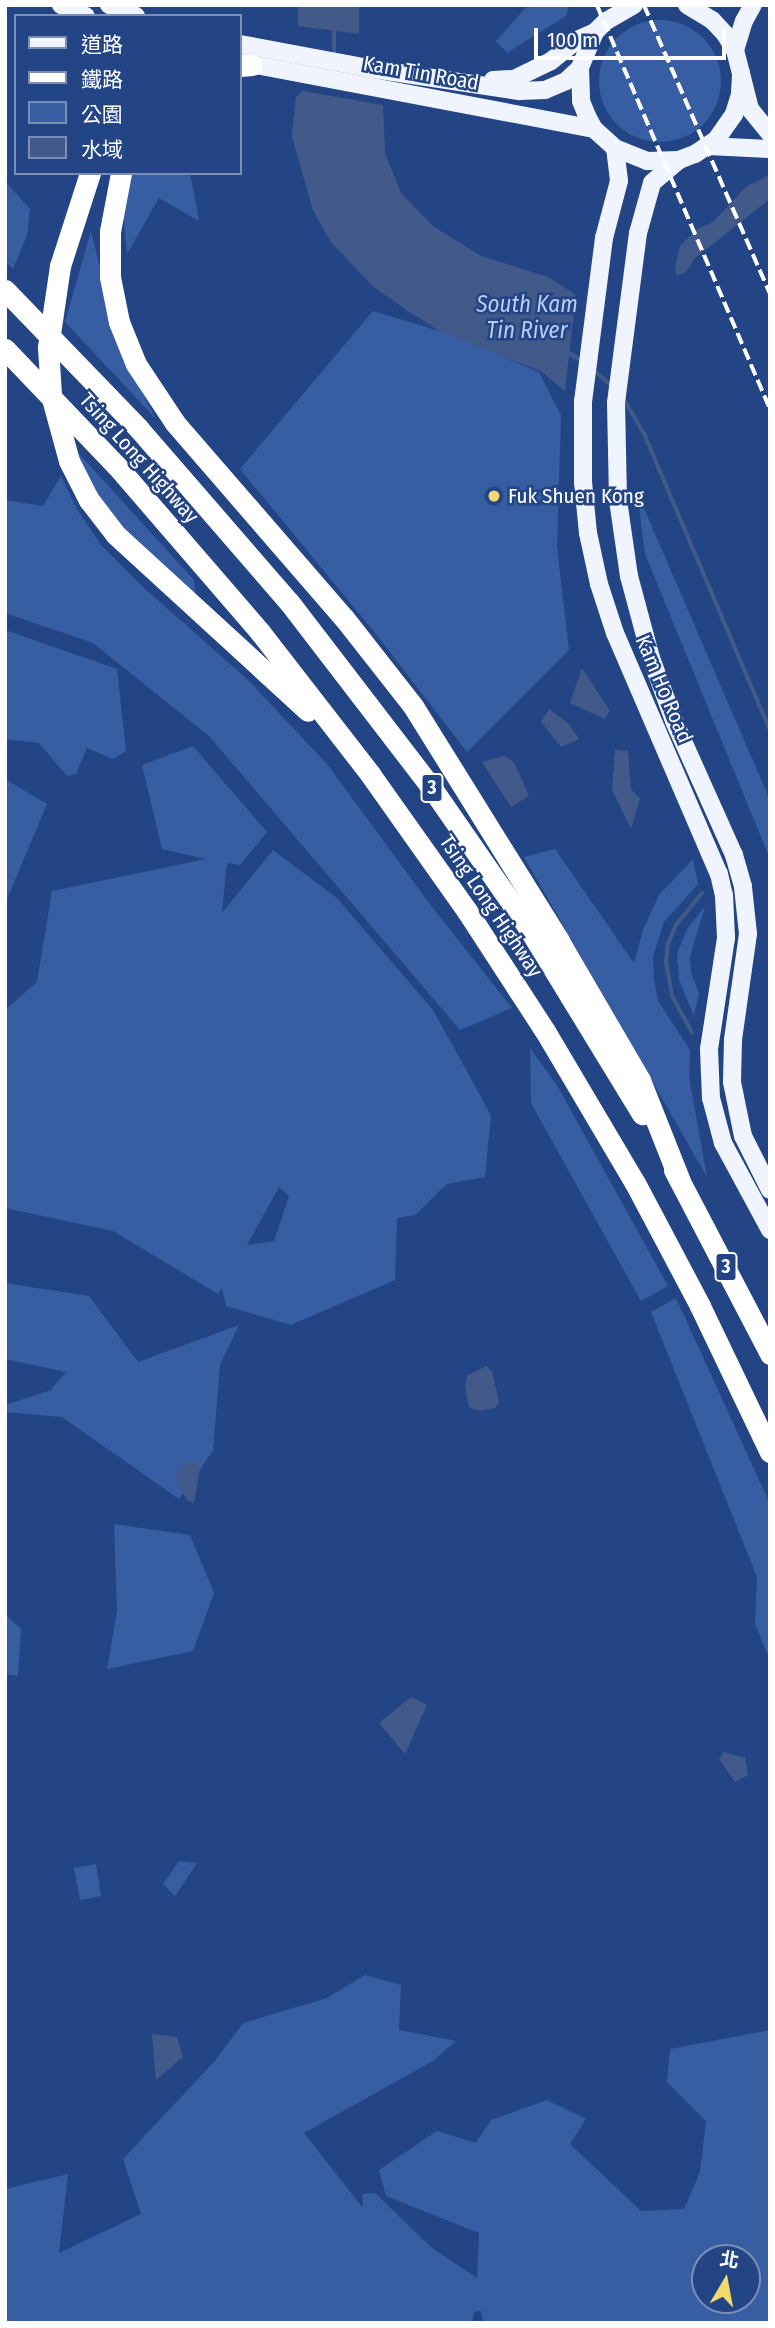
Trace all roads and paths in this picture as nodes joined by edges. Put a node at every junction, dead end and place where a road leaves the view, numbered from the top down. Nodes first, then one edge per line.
1 (61, 5) edge
2 (109, 5) edge
3 (634, 5) edge
4 (687, 5) edge
5 (753, 5) edge
6 (81, 14) edge
7 (131, 14) edge
8 (596, 32) junction
9 (242, 44) edge
10 (735, 50) junction
11 (244, 64) edge
12 (580, 68) junction
13 (741, 73) junction
14 (370, 77) junction
15 (452, 82) junction
16 (594, 129) junction
17 (770, 134) edge
18 (708, 146) junction
19 (615, 148) junction
20 (770, 149) edge
21 (679, 160) junction
22 (89, 175) edge
23 (121, 175) edge
24 (5, 290) edge
25 (5, 349) edge
26 (370, 774) junction
27 (680, 1181) junction
28 (770, 1190) edge
29 (770, 1230) edge
30 (770, 1354) edge
31 (770, 1452) edge

1 - 6 main road
2 - 7 main road
3 - 8 main road
4 - 10 main road
5 - 10 main road
8 - 12 main road
8 - 15 main road
9 - 14 main road, Kam Tin Road
10 - 13 main road
11 - 14 main road, Kam Tin Road
12 - 15 main road, Kam Tin Road
12 - 16 main road
13 - 17 main road
13 - 18 main road
14 - 15 main road, Kam Tin Road
14 - 16 main road, Kam Tin Road
16 - 19 main road
18 - 20 main road
18 - 21 main road
19 - 21 main road
19 - 29 main road, Kam Ho Road
21 - 28 main road, Kam Ho Road
22 - 26 highway
23 - 27 highway
24 - 27 highway, Tsing Long Highway / 3, bridge
25 - 26 highway, Tsing Long Highway / 3, bridge
26 - 31 highway, Tsing Long Highway / 3
27 - 30 highway, Tsing Long Highway / 3

